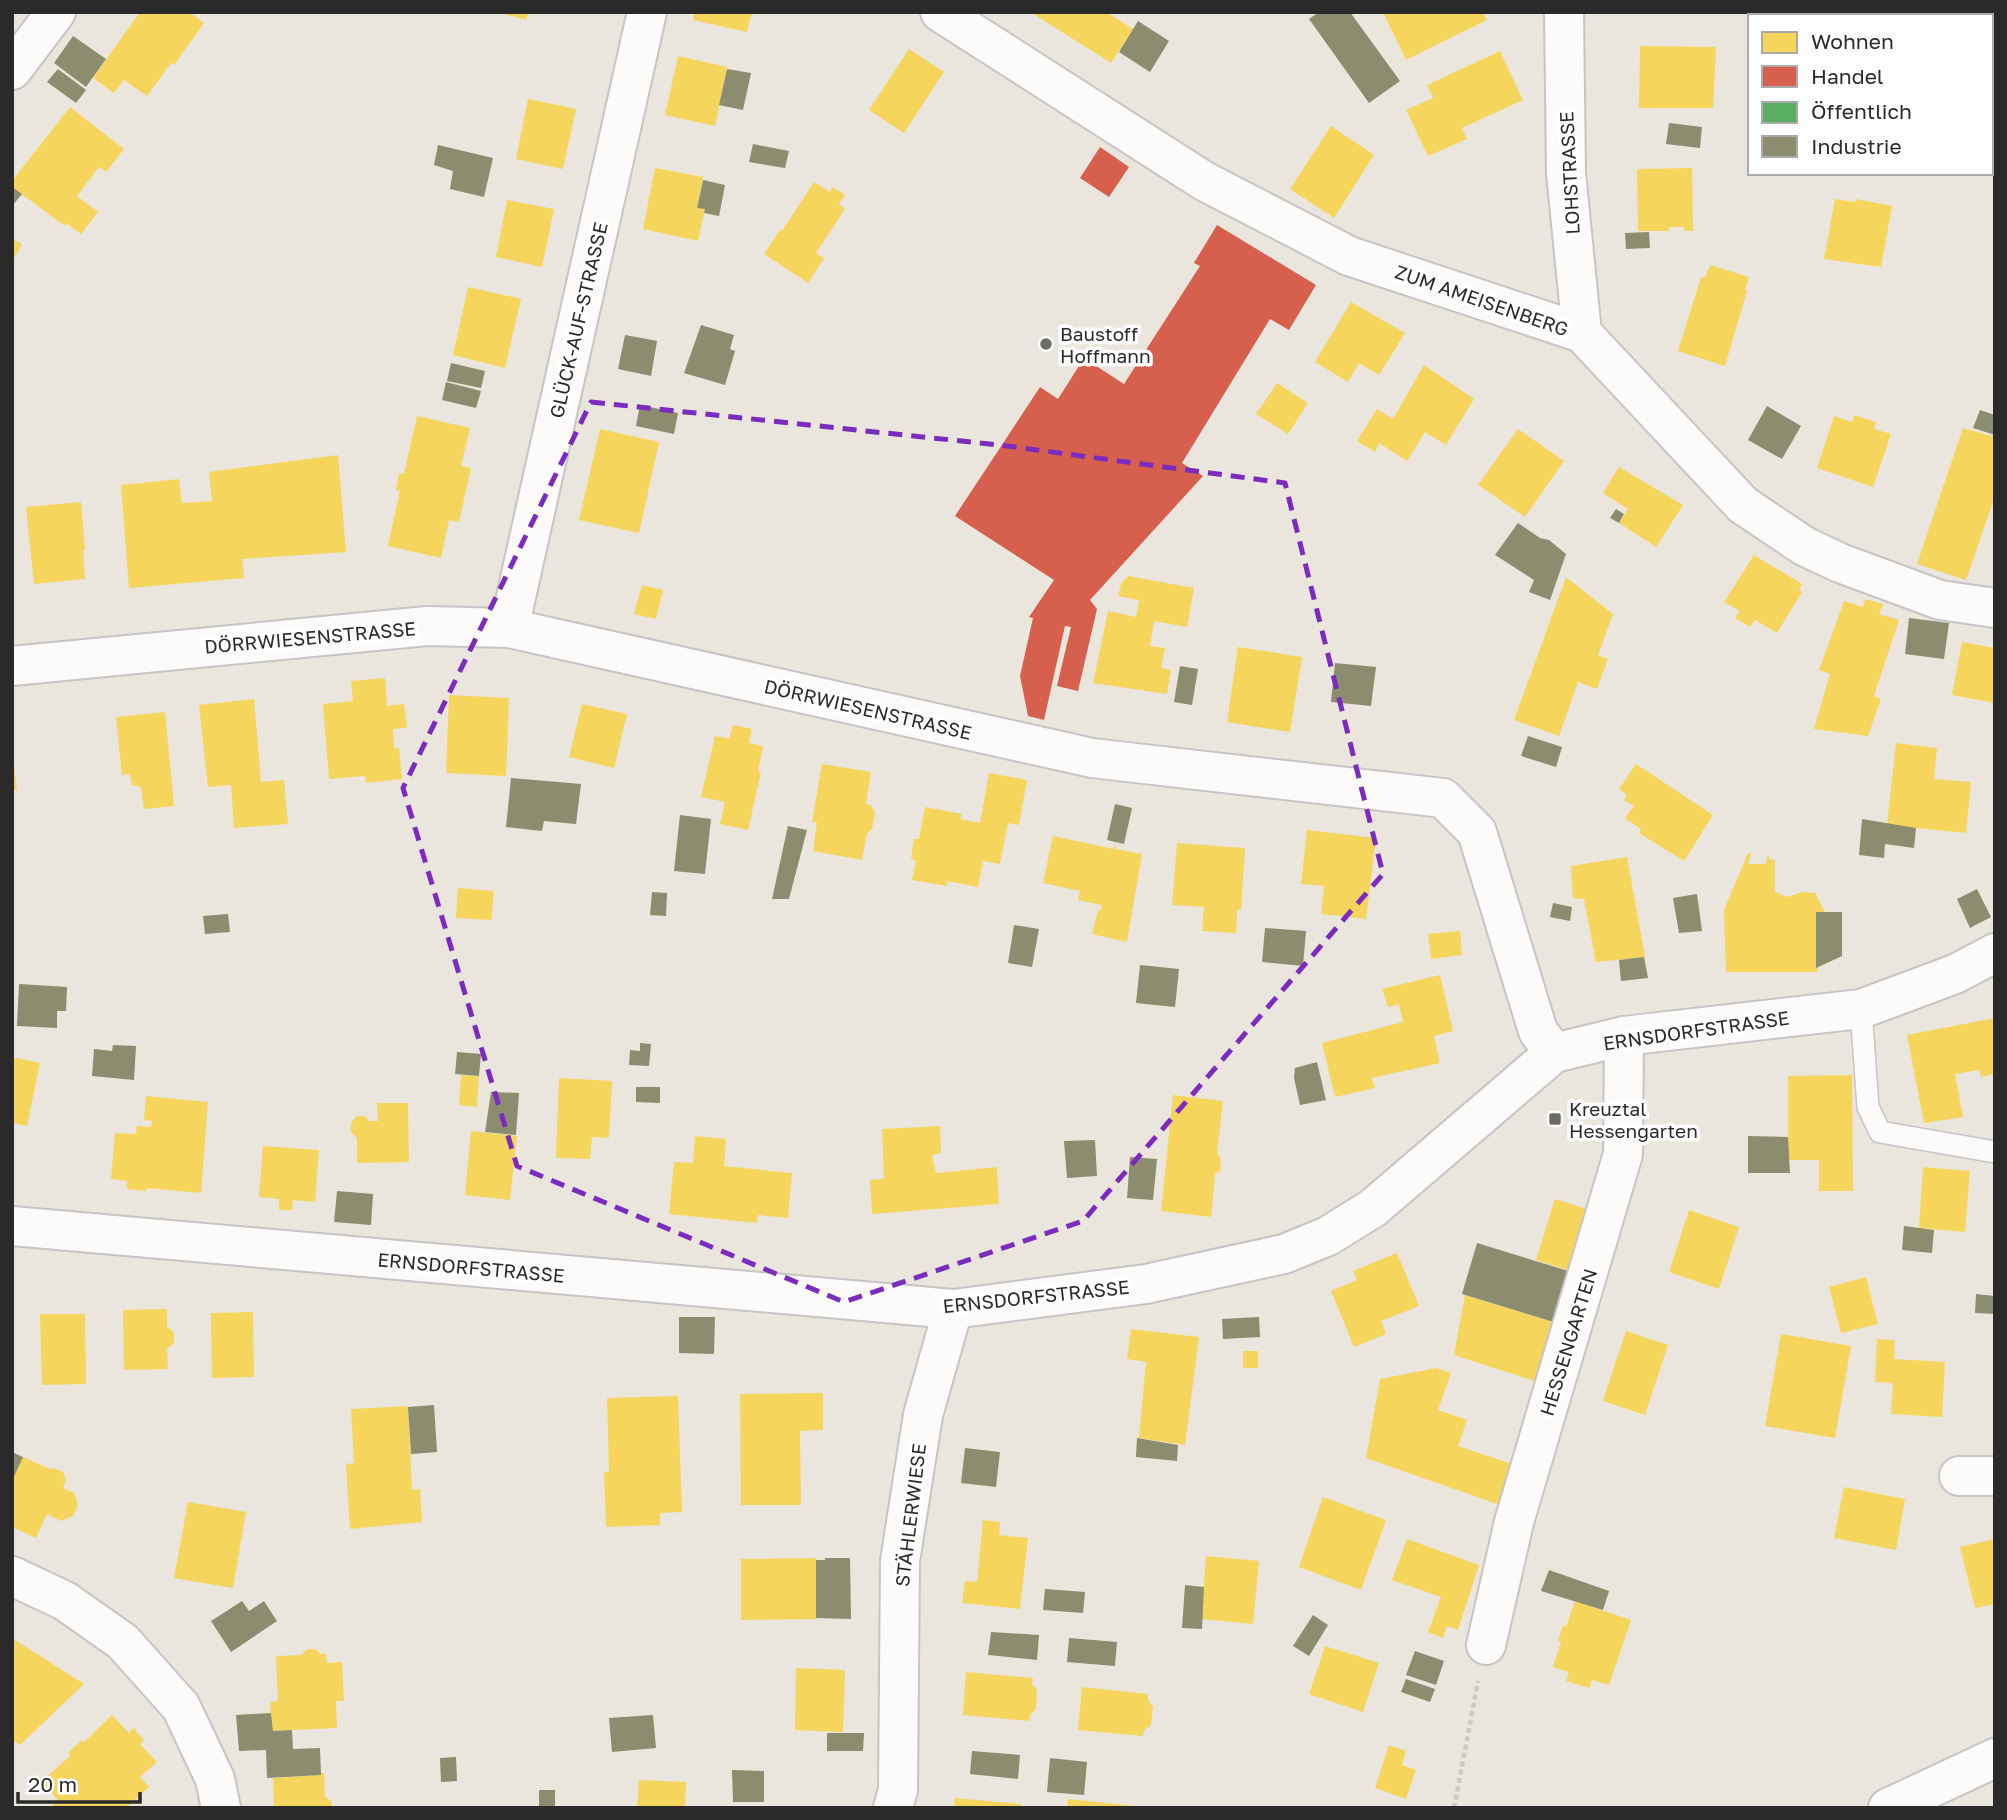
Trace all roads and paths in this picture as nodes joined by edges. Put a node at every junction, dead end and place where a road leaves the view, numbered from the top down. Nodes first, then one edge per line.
1 (56, 12) edge
2 (647, 12) edge
3 (940, 12) edge
4 (1564, 12) edge
5 (12, 70) edge
6 (1582, 334) junction
7 (1995, 608) edge
8 (509, 628) junction
9 (12, 666) edge
10 (1995, 953) edge
11 (1861, 1009) junction
12 (1624, 1036) junction
13 (1554, 1053) junction
14 (1995, 1152) edge
15 (12, 1226) edge
16 (953, 1309) junction
17 (12, 1576) edge
18 (1486, 1645) joint
19 (1995, 1758) edge
20 (221, 1808) edge
21 (893, 1808) edge
22 (1454, 1808) edge
23 (1888, 1808) edge

1 - 5 street
2 - 8 street, GLÜCK-AUF-STRASSE
3 - 6 street, ZUM AMEISENBERG
4 - 6 street, LOHSTRASSE
6 - 7 street, ZUM AMEISENBERG
8 - 9 street, DÖRRWIESENSTRASSE
8 - 13 street, DÖRRWIESENSTRASSE
10 - 11 street, ERNSDORFSTRASSE
11 - 12 street, ERNSDORFSTRASSE
11 - 14 lane
12 - 13 street, ERNSDORFSTRASSE
12 - 18 street, HESSENGARTEN
13 - 16 street, ERNSDORFSTRASSE
15 - 16 street, ERNSDORFSTRASSE
16 - 21 street, STÄHLERWIESE
17 - 20 street
18 - 22 path
19 - 23 street

